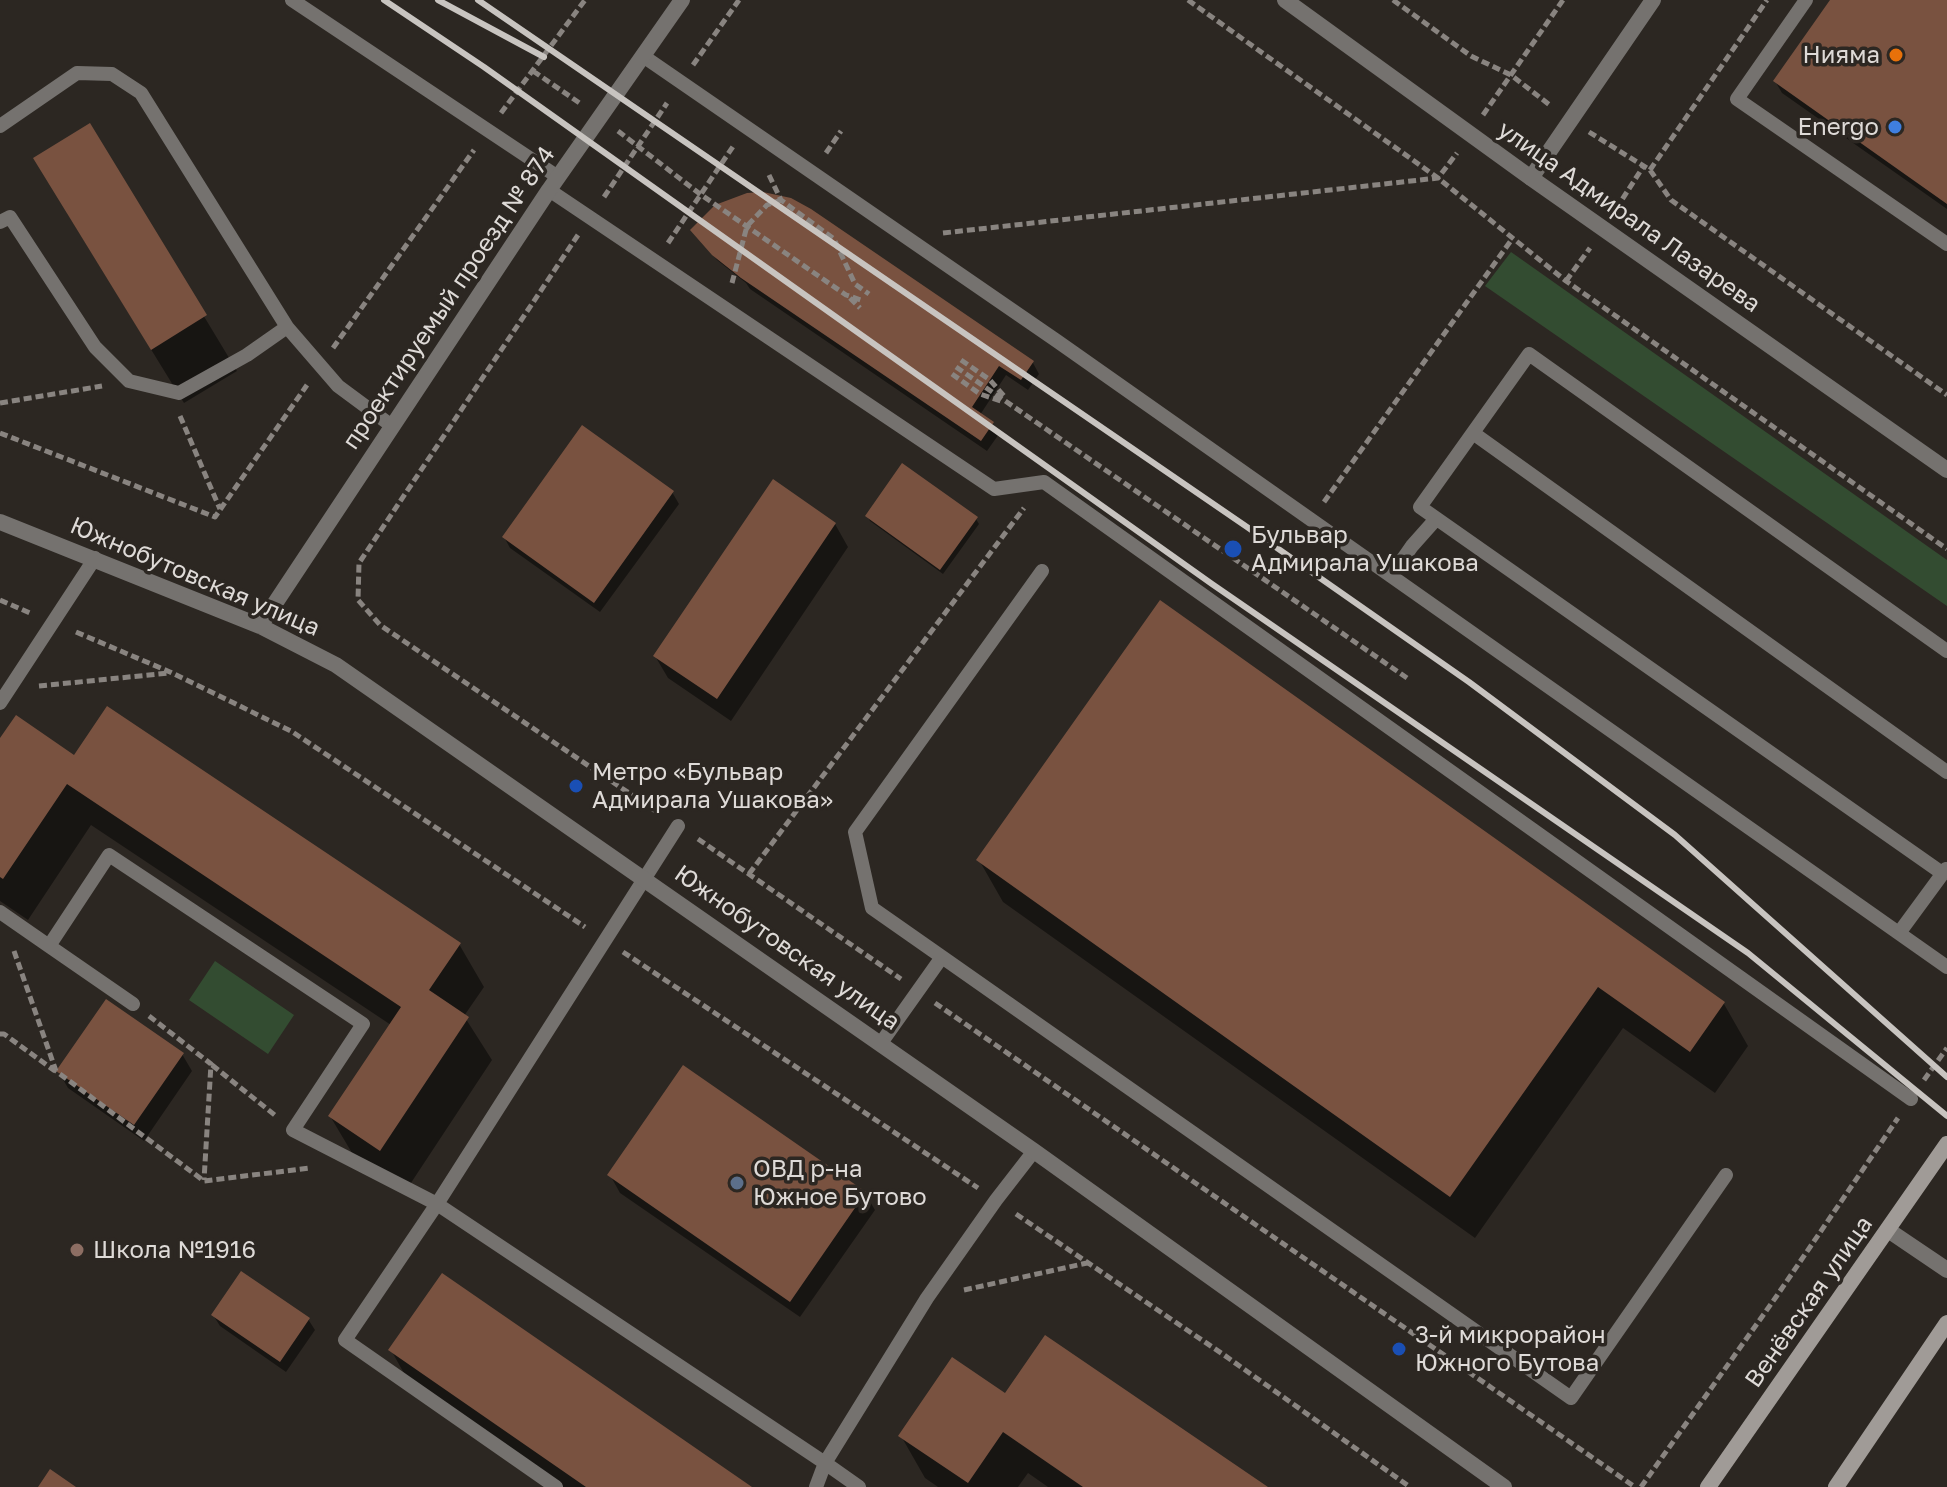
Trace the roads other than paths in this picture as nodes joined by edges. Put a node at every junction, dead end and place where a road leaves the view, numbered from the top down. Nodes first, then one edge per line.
1 (292, 0) edge
2 (682, 0) edge
3 (1285, 0) edge
4 (1653, 0) edge
5 (1806, 0) edge
6 (643, 56) junction
7 (0, 126) edge
8 (1531, 178) junction
9 (553, 184) junction
10 (0, 222) edge
11 (1947, 244) edge
12 (287, 327) junction
13 (392, 426) junction
14 (1473, 433) junction
15 (1947, 470) edge
16 (1436, 519) junction
17 (0, 522) edge
18 (95, 558) junction
19 (1042, 571) dead end
20 (1391, 576) junction
21 (260, 626) junction
22 (1947, 651) edge
23 (0, 703) edge
24 (1947, 772) edge
25 (678, 826) road end
26 (1945, 870) edge
27 (646, 879) junction
28 (0, 912) edge
29 (1899, 933) junction
30 (49, 946) junction
31 (942, 957) junction
32 (1947, 967) edge
33 (133, 1004) road end
34 (881, 1043) junction
35 (1911, 1099) road end
36 (1947, 1144) edge
37 (1034, 1151) junction
38 (1726, 1175) dead end
39 (437, 1204) junction
40 (1888, 1230) junction
41 (1947, 1270) edge
42 (1947, 1323) edge
43 (825, 1463) junction
44 (556, 1487) edge
45 (816, 1487) edge
46 (859, 1487) edge
47 (1504, 1487) edge
48 (1708, 1487) edge
49 (1836, 1487) edge

1 - 9 lane
2 - 6 street, проектируемый проезд № 874
3 - 8 street, улица Адмирала Лазарева
4 - 8 street
5 - 11 lane
6 - 9 street, проектируемый проезд № 874
6 - 20 lane
7 - 12 lane
8 - 15 street, улица Адмирала Лазарева
9 - 13 street, проектируемый проезд № 874
9 - 35 lane
10 - 12 lane
12 - 13 lane
13 - 21 street, проектируемый проезд № 874
14 - 16 lane
14 - 22 lane
14 - 24 lane
16 - 20 lane
16 - 26 lane
17 - 18 street, Южнобутовская улица
18 - 21 street, Южнобутовская улица
18 - 23 lane
19 - 31 lane
20 - 29 lane
21 - 27 street, Южнобутовская улица
25 - 27 lane
26 - 29 lane
27 - 34 street, Южнобутовская улица
27 - 39 lane
28 - 30 lane
29 - 32 lane
30 - 33 lane
30 - 39 lane
31 - 34 lane
31 - 38 lane
34 - 37 street, Южнобутовская улица
36 - 40 main road, Венёвская улица
37 - 43 lane
37 - 47 street, Южнобутовская улица
39 - 43 lane
39 - 44 lane
40 - 41 street
40 - 48 main road, Венёвская улица
42 - 49 main road
43 - 45 lane
43 - 46 lane

